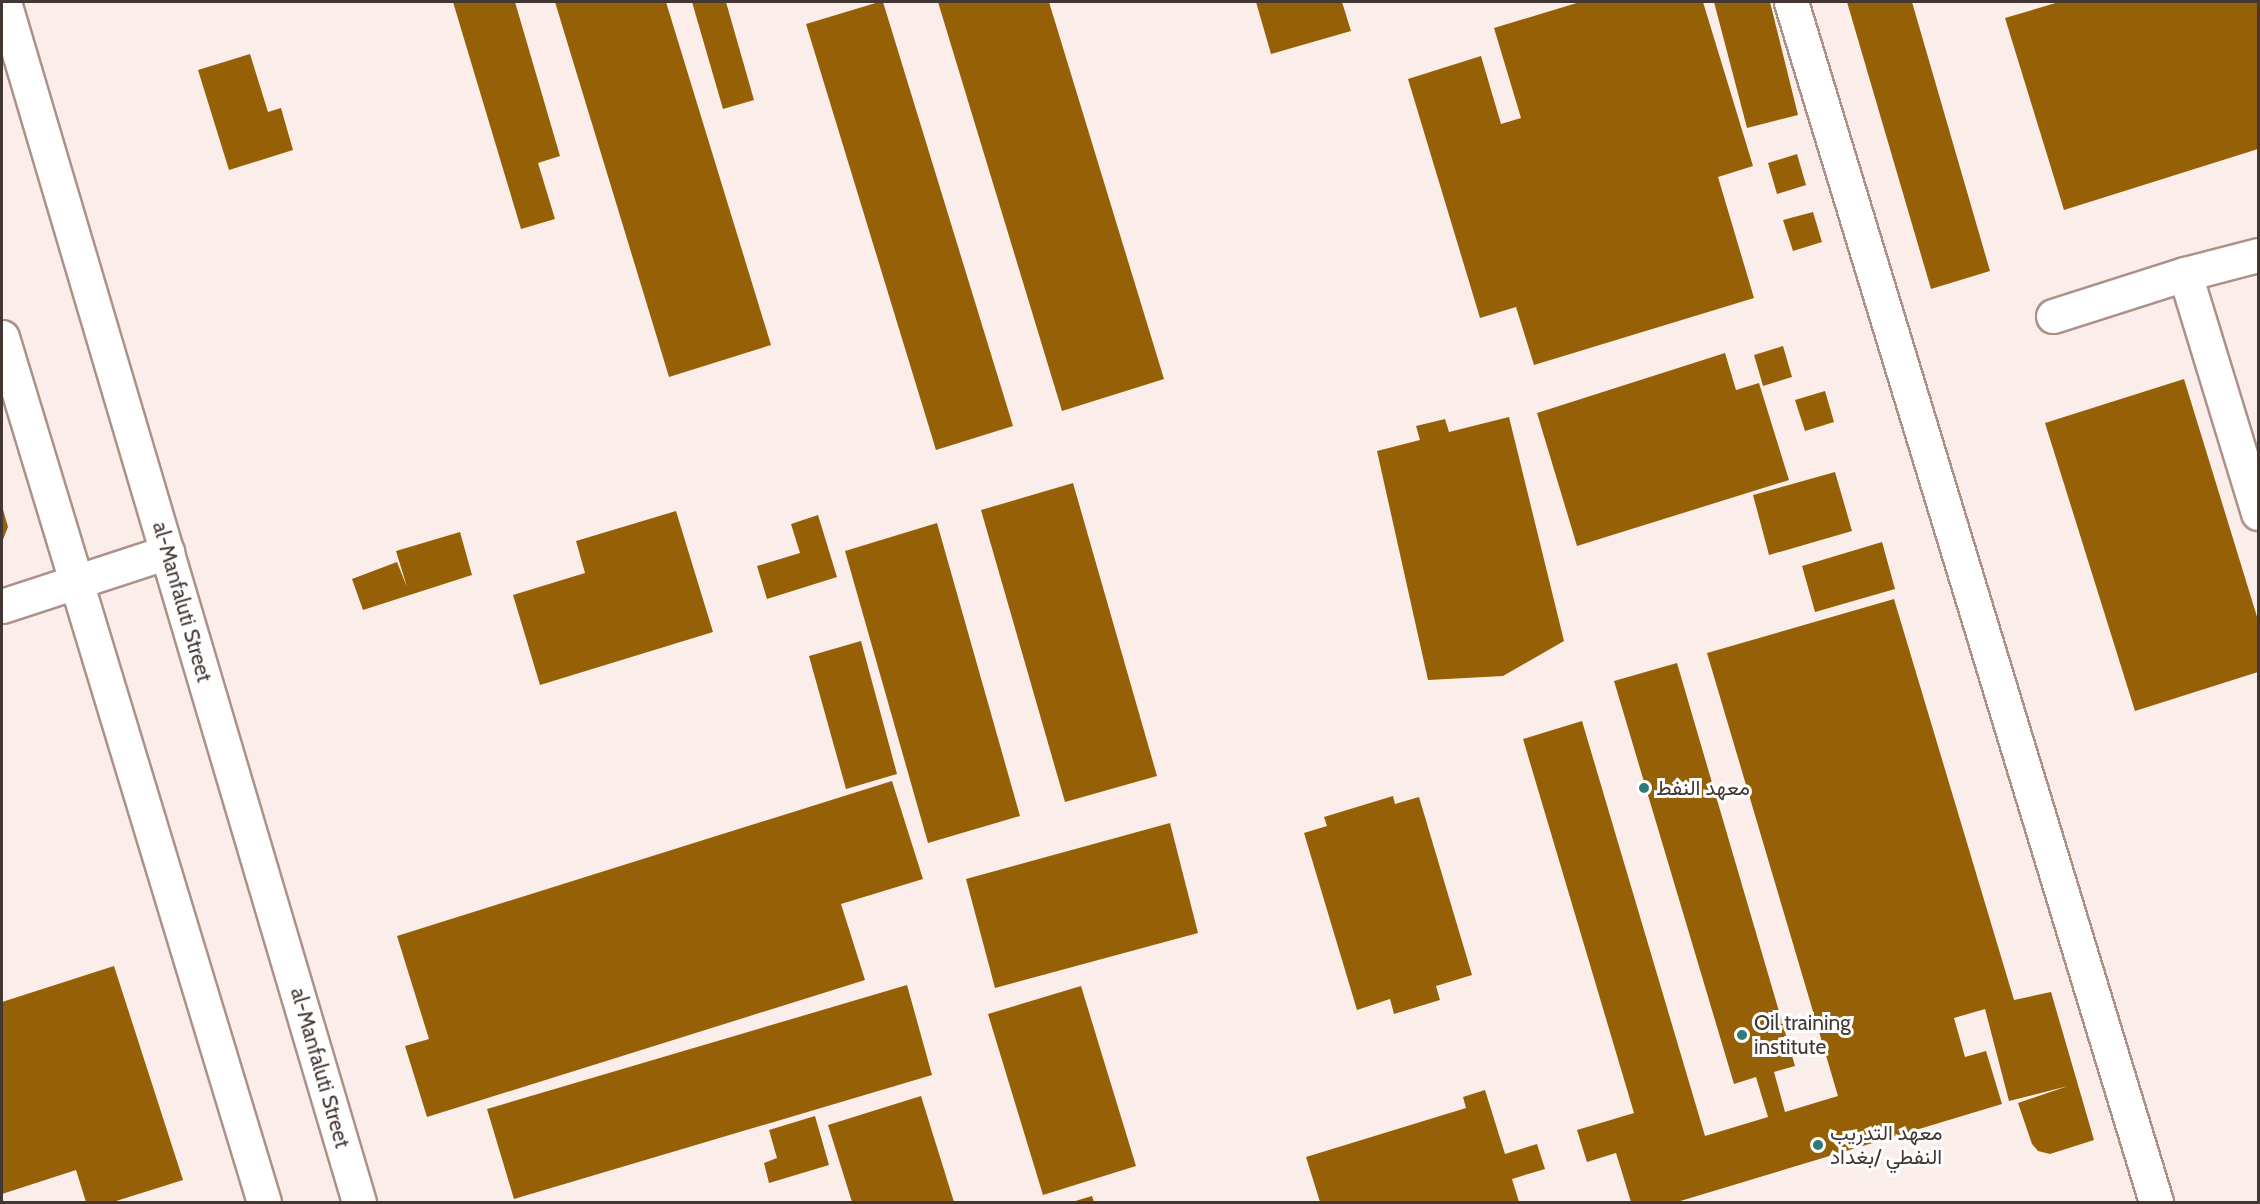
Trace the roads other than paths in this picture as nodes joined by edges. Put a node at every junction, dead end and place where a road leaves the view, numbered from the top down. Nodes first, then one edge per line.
1 (4, 2) edge
2 (1791, 2) edge
3 (2259, 255) edge
4 (2185, 274) junction
5 (2053, 316) dead end
6 (2, 337) edge
7 (2259, 513) edge
8 (167, 552) junction
9 (76, 583) junction
10 (2, 606) edge
11 (264, 1203) edge
12 (359, 1203) edge
13 (2156, 1203) edge

1 - 8 street, al-Manfaluti Street
2 - 13 street
3 - 4 street
4 - 5 street
4 - 7 street
6 - 9 street
8 - 9 street
8 - 12 street, al-Manfaluti Street
9 - 10 street
9 - 11 street

